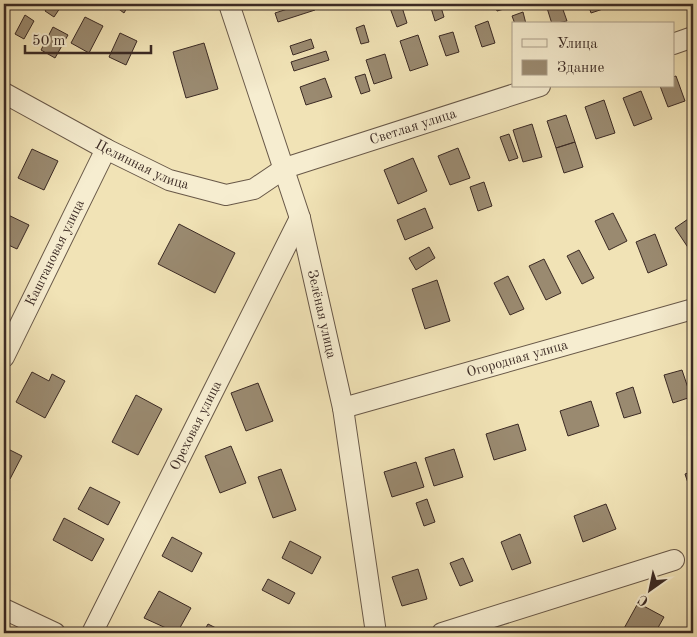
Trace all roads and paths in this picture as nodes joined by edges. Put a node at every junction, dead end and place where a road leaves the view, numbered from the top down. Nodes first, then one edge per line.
1 (229, 4) edge
2 (693, 38) edge
3 (674, 44) edge
4 (534, 88) edge
5 (4, 93) edge
6 (106, 149) junction
7 (285, 168) junction
8 (300, 218) junction
9 (693, 309) edge
10 (4, 357) edge
11 (343, 408) junction
12 (674, 560) dead end
13 (4, 610) edge
14 (55, 633) edge
15 (92, 633) edge
16 (376, 633) edge
17 (442, 633) edge

1 - 7 street, Зелёная улица
2 - 3 street
4 - 7 street, Светлая улица
5 - 6 street, Целинная улица
6 - 7 street, Целинная улица
6 - 10 street, Каштановая улица
7 - 8 street, Зелёная улица
8 - 11 street, Зелёная улица
8 - 15 street, Ореховая улица
9 - 11 street, Огородная улица
11 - 16 street, Зелёная улица
12 - 17 street
13 - 14 street

